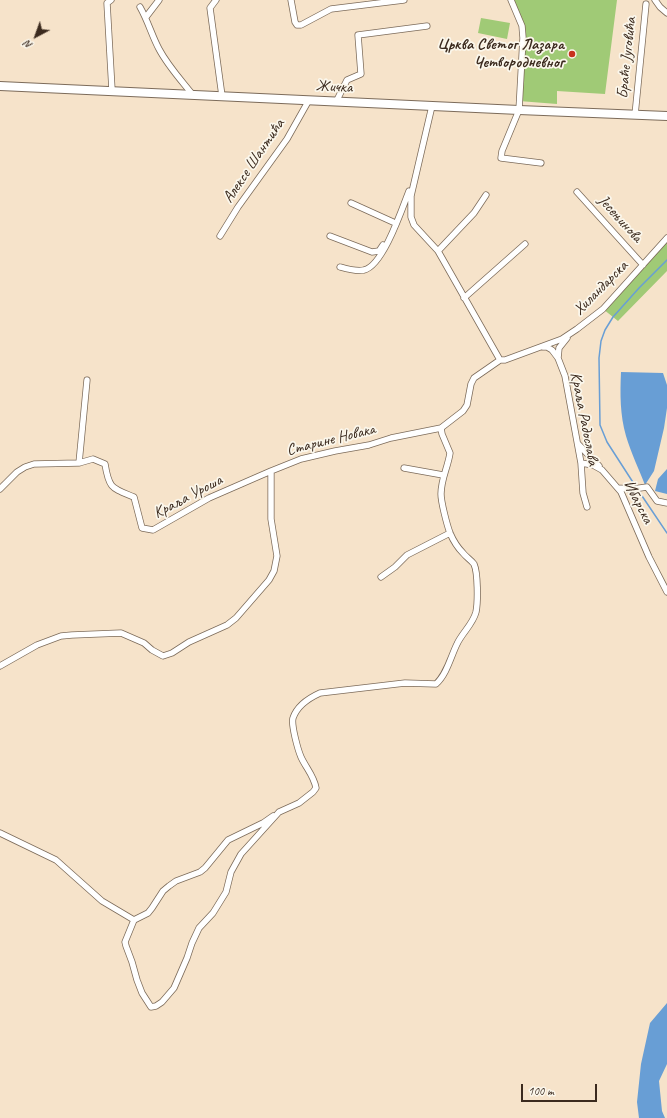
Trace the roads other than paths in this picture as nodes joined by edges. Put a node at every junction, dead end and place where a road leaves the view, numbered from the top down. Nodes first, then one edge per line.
1 (159, 0) edge
2 (216, 0) edge
3 (291, 0) edge
4 (404, 0) edge
5 (511, 0) edge
6 (655, 0) edge
7 (107, 1) edge
8 (646, 4) dead end
9 (140, 7) dead end
10 (667, 13) edge
11 (146, 17) junction
12 (427, 26) dead end
13 (0, 86) edge
14 (112, 90) junction
15 (192, 94) junction
16 (222, 96) junction
17 (308, 100) junction
18 (336, 102) junction
19 (432, 106) junction
20 (519, 110) junction
21 (634, 115) junction
22 (667, 116) edge
23 (541, 163) dead end
24 (414, 182) junction
25 (577, 192) dead end
26 (486, 196) dead end
27 (351, 203) dead end
28 (403, 206) junction
29 (394, 222) junction
30 (220, 236) dead end
31 (330, 236) dead end
32 (667, 238) edge
33 (525, 244) dead end
34 (438, 251) junction
35 (643, 265) junction
36 (340, 267) dead end
37 (464, 298) junction
38 (569, 335) junction
39 (541, 346) junction
40 (558, 358) junction
41 (500, 360) junction
42 (87, 380) dead end
43 (441, 428) junction
44 (577, 443) junction
45 (79, 463) junction
46 (580, 463) junction
47 (404, 468) dead end
48 (602, 470) junction
49 (271, 471) junction
50 (443, 475) junction
51 (618, 488) junction
52 (0, 489) edge
53 (667, 504) edge
54 (587, 507) dead end
55 (450, 533) junction
56 (381, 576) dead end
57 (667, 592) edge
58 (0, 666) edge
59 (279, 812) junction
60 (0, 833) edge
61 (134, 920) junction

1 - 11 street
2 - 16 street
3 - 4 street
5 - 20 street
6 - 10 street
7 - 14 street
8 - 21 street, Браће Југовића
9 - 11 street
11 - 15 street
12 - 18 street
13 - 14 main road, Жичка
14 - 15 main road, Жичка
15 - 16 main road, Жичка
16 - 17 main road, Жичка
17 - 18 main road, Жичка
17 - 30 street, Алексе Шантића
18 - 19 main road, Жичка
19 - 20 main road, Жичка
19 - 24 street
20 - 21 main road, Жичка
20 - 23 street
21 - 22 main road, Жичка
24 - 28 street
24 - 34 street
25 - 35 street, Јесењинова
26 - 34 street
27 - 29 street
28 - 29 street
28 - 36 street
29 - 31 street
32 - 35 street, Хиландарска
33 - 37 street
34 - 37 street
35 - 38 street, Хиландарска
37 - 41 street
38 - 39 street, Хиландарска
38 - 40 street
39 - 40 street, Краља Радослава
39 - 41 street, Хиландарска
40 - 44 street, Краља Радослава
41 - 43 street, Старине Новака
42 - 45 street
43 - 49 street, Старине Новака
43 - 50 street
44 - 46 street, Краља Радослава
44 - 48 street, Ибарска
45 - 49 street, Краља Уроша
45 - 52 street, Краља Уроша
46 - 48 street, Ибарска
46 - 54 street, Краља Радослава
47 - 50 street
48 - 51 street, Ибарска
49 - 58 street, Старине Новака
50 - 55 street
51 - 53 street
51 - 57 street, Ибарска
55 - 56 street
55 - 59 street
59 - 61 street
59 - 61 street
60 - 61 street

